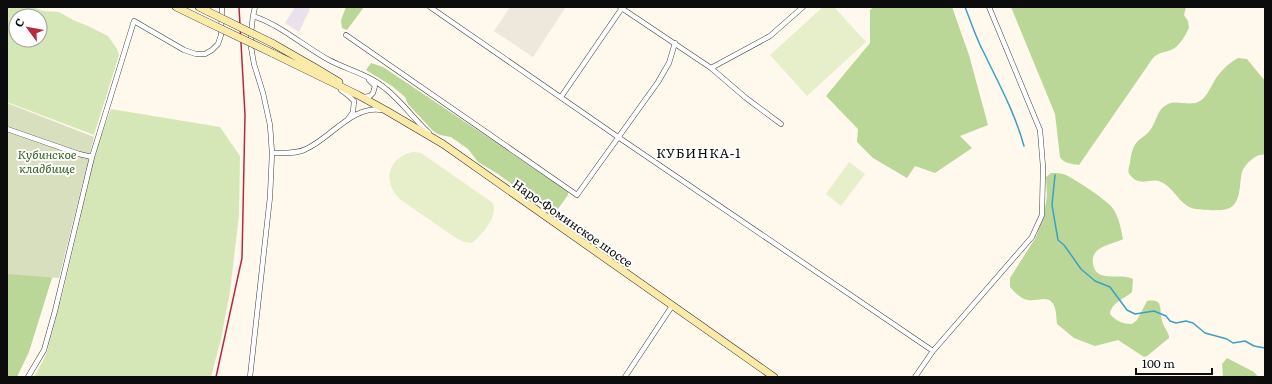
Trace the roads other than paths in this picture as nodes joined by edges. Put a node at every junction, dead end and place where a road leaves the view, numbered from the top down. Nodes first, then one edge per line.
1 (176, 7) edge
2 (199, 7) edge
3 (222, 7) edge
4 (255, 7) edge
5 (430, 7) edge
6 (803, 7) edge
7 (989, 7) edge
8 (621, 8) edge
9 (253, 16) junction
10 (346, 35) dead end
11 (675, 43) junction
12 (711, 68) junction
13 (365, 76) junction
14 (335, 85) junction
15 (356, 95) junction
16 (561, 97) junction
17 (387, 111) junction
18 (346, 122) junction
19 (782, 124) dead end
20 (7, 129) edge
21 (618, 137) junction
22 (442, 144) junction
23 (272, 153) junction
24 (92, 157) junction
25 (672, 306) junction
26 (933, 351) junction
27 (28, 377) edge
28 (250, 377) edge
29 (625, 377) edge
30 (774, 377) edge
31 (915, 377) edge

1 - 14 main road, Наро-Фоминское шоссе, bridge
2 - 15 main road, Наро-Фоминское шоссе, bridge
3 - 24 street
4 - 9 street
5 - 16 street
6 - 12 street
7 - 26 street
8 - 11 street
8 - 16 street
9 - 13 street
9 - 23 street
10 - 21 street
11 - 12 street
11 - 21 street
12 - 19 street
13 - 15 street
13 - 22 street
14 - 15 main road, Наро-Фоминское шоссе
14 - 18 street
15 - 17 main road, Наро-Фоминское шоссе
16 - 21 street
17 - 18 street
17 - 22 main road, Наро-Фоминское шоссе
18 - 23 street
20 - 24 street
21 - 26 street
22 - 25 main road, Наро-Фоминское шоссе
23 - 28 street
24 - 27 street
25 - 29 street
25 - 30 main road, Наро-Фоминское шоссе
26 - 31 street

